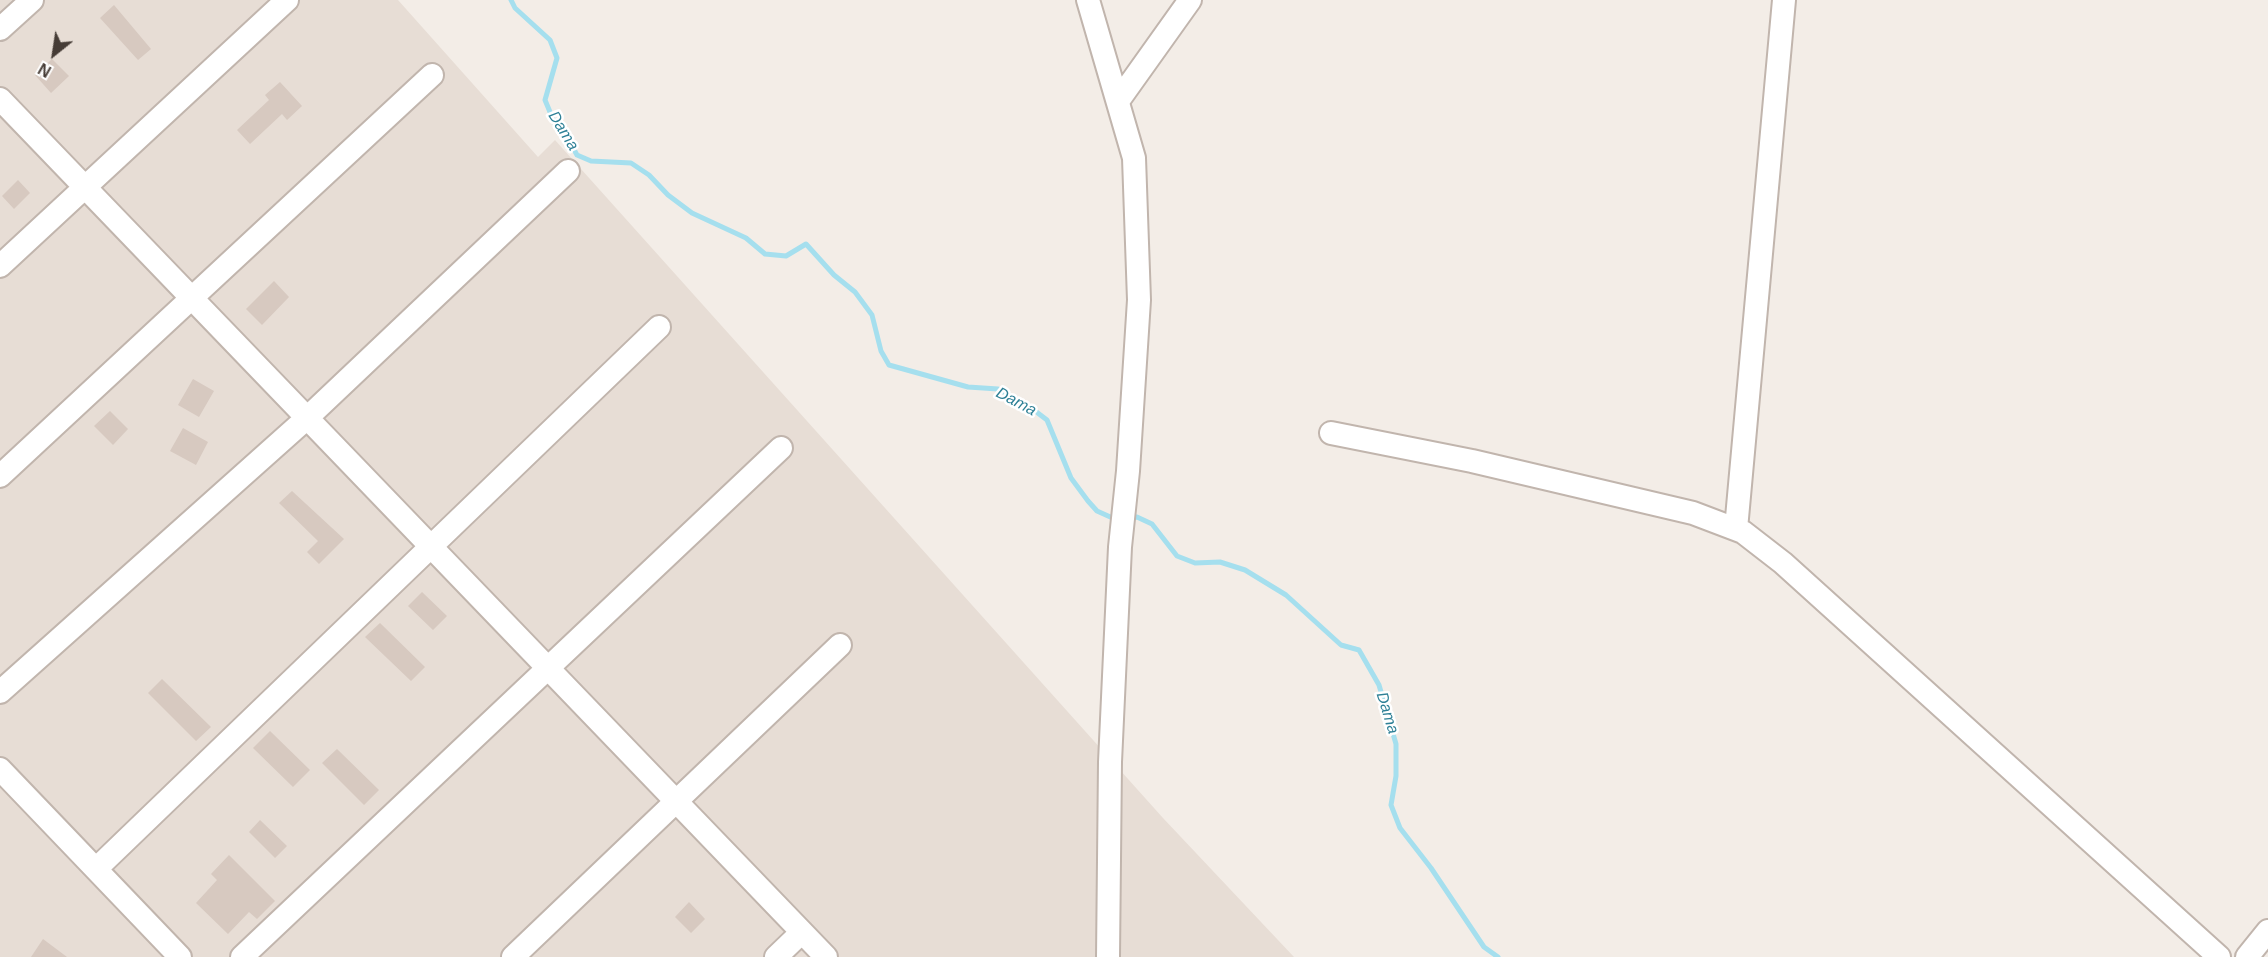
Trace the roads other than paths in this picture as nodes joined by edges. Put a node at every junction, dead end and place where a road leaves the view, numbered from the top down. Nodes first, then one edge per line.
1 (32, 0) edge
2 (287, 0) edge
3 (1088, 0) edge
4 (1190, 0) edge
5 (1784, 0) edge
6 (0, 29) edge
7 (432, 75) dead end
8 (0, 99) edge
9 (1118, 101) junction
10 (568, 171) dead end
11 (85, 187) junction
12 (0, 266) edge
13 (192, 298) junction
14 (659, 327) dead end
15 (307, 418) junction
16 (1331, 433) dead end
17 (781, 448) dead end
18 (0, 476) edge
19 (1736, 529) junction
20 (431, 546) junction
21 (840, 645) dead end
22 (548, 668) junction
23 (0, 692) edge
24 (0, 769) edge
25 (677, 802) junction
26 (96, 869) junction
27 (2268, 931) edge
28 (802, 932) junction
29 (180, 957) edge
30 (242, 957) edge
31 (513, 957) edge
32 (776, 957) edge
33 (826, 957) edge
34 (1108, 957) edge
35 (2219, 957) edge
36 (2247, 957) edge

1 - 6 street
2 - 11 street
3 - 9 street
4 - 9 street
5 - 19 street
7 - 13 street
8 - 11 street
9 - 34 street
10 - 15 street
11 - 12 street
11 - 13 street
13 - 15 street
13 - 18 street
14 - 20 street
15 - 20 street
15 - 23 street
16 - 19 street
17 - 22 street
19 - 35 street
20 - 22 street
20 - 26 street
21 - 25 street
22 - 25 street
22 - 30 street
24 - 26 street
25 - 28 street
25 - 31 street
26 - 29 street
27 - 36 street
28 - 32 street
28 - 33 street

